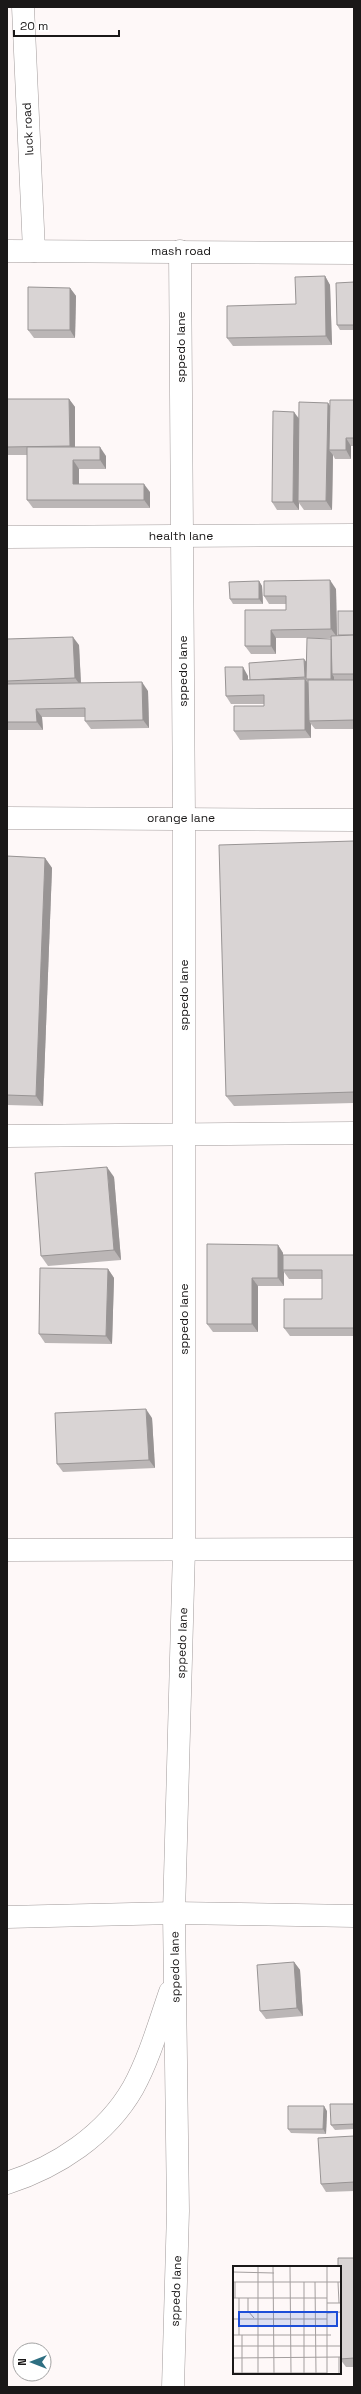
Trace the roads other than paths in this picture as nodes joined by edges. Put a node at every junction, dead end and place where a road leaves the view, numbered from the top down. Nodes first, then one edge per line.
1 (23, 7) edge
2 (7, 251) edge
3 (34, 251) junction
4 (180, 251) junction
5 (354, 253) edge
6 (354, 535) edge
7 (182, 536) junction
8 (7, 537) edge
9 (7, 818) edge
10 (184, 818) junction
11 (354, 820) edge
12 (354, 1134) edge
13 (7, 1136) edge
14 (184, 1136) junction
15 (354, 1548) edge
16 (184, 1549) junction
17 (7, 1550) edge
18 (174, 1913) junction
19 (354, 1916) edge
20 (7, 1917) edge
21 (175, 1980) junction
22 (7, 2182) edge
23 (173, 2387) edge

1 - 3 street, luck road
2 - 3 street, mash road
3 - 4 street, mash road
4 - 5 street, mash road
4 - 7 street, sppedo lane
6 - 7 street, health lane
7 - 8 street, health lane
7 - 10 street, sppedo lane
9 - 10 street, orange lane
10 - 11 street, orange lane
10 - 14 street, sppedo lane
12 - 14 street
13 - 14 street
14 - 16 street, sppedo lane
15 - 16 street
16 - 17 street
16 - 18 street, sppedo lane
18 - 19 street
18 - 20 street
18 - 21 street, sppedo lane
21 - 22 street
21 - 23 street, sppedo lane

